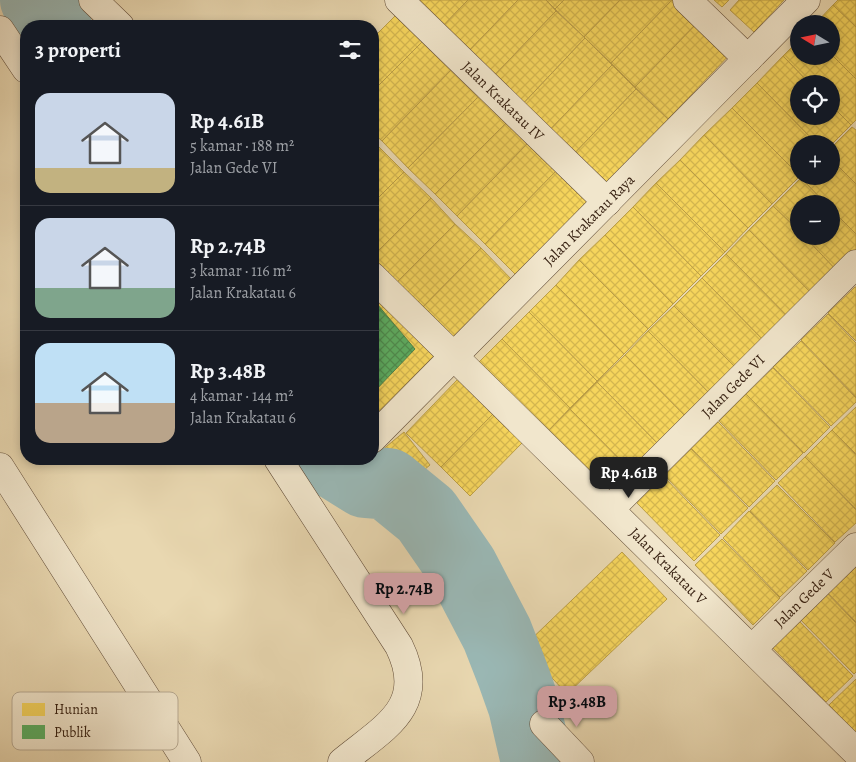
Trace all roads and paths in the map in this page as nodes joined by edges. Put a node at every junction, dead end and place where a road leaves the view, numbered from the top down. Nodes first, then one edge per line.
1 (93, 0) edge
2 (399, 0) edge
3 (687, 0) edge
4 (806, 0) edge
5 (114, 20) edge
6 (0, 30) edge
7 (748, 59) junction
8 (20, 60) edge
9 (607, 202) junction
10 (856, 264) edge
11 (379, 283) edge
12 (454, 357) junction
13 (379, 432) edge
14 (282, 465) edge
15 (0, 467) edge
16 (610, 509) junction
17 (856, 548) edge
18 (752, 649) junction
19 (143, 692) edge
20 (544, 724) dead end
21 (178, 748) edge
22 (856, 752) edge
23 (187, 762) edge
24 (342, 762) edge
25 (580, 762) edge

1 - 5 street
2 - 9 street, Jalan Krakatau IV
3 - 7 street
4 - 7 street, Jalan Krakatau Raya
6 - 8 street
7 - 9 street, Jalan Krakatau Raya
9 - 12 street, Jalan Krakatau Raya
10 - 16 street, Jalan Gede VI
11 - 12 street, Jalan Krakatau V
12 - 13 street, Jalan Krakatau Raya
12 - 16 street, Jalan Krakatau V
14 - 24 street
15 - 19 street
16 - 18 street, Jalan Krakatau V
17 - 18 street, Jalan Gede V
18 - 22 street, Jalan Krakatau V
20 - 25 street
21 - 23 street

